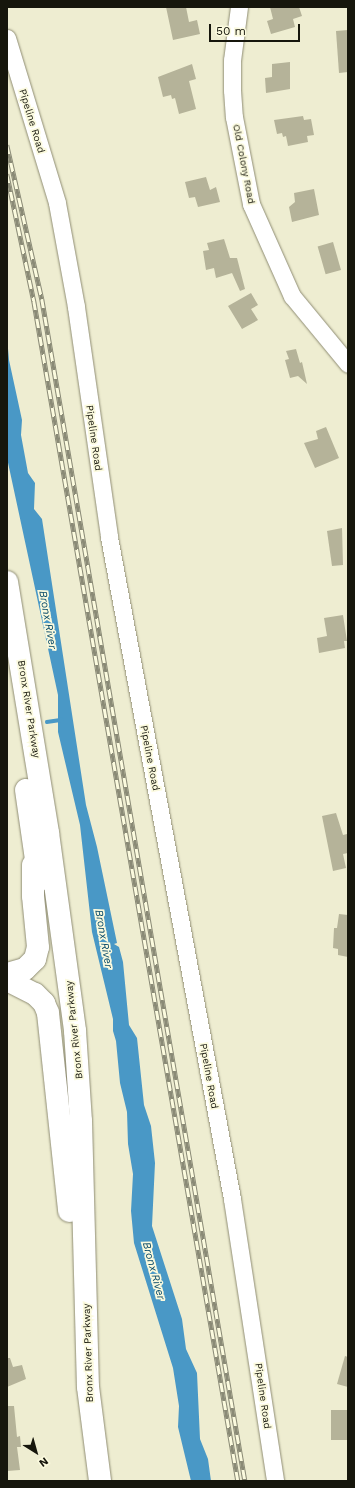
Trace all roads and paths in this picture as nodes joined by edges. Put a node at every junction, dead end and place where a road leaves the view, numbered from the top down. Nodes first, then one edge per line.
1 (239, 7) edge
2 (7, 38) edge
3 (348, 364) edge
4 (7, 582) edge
5 (7, 669) edge
6 (33, 838) junction
7 (7, 974) edge
8 (7, 980) edge
9 (68, 1211) junction
10 (85, 1481) edge
11 (100, 1481) edge
12 (275, 1481) edge

1 - 3 street, Old Colony Road
2 - 12 street, Pipeline Road
4 - 11 highway, Bronx River Parkway
5 - 6 highway, Bronx River Parkway
6 - 7 highway
6 - 9 highway, Bronx River Parkway
8 - 9 highway
9 - 10 highway, Bronx River Parkway

